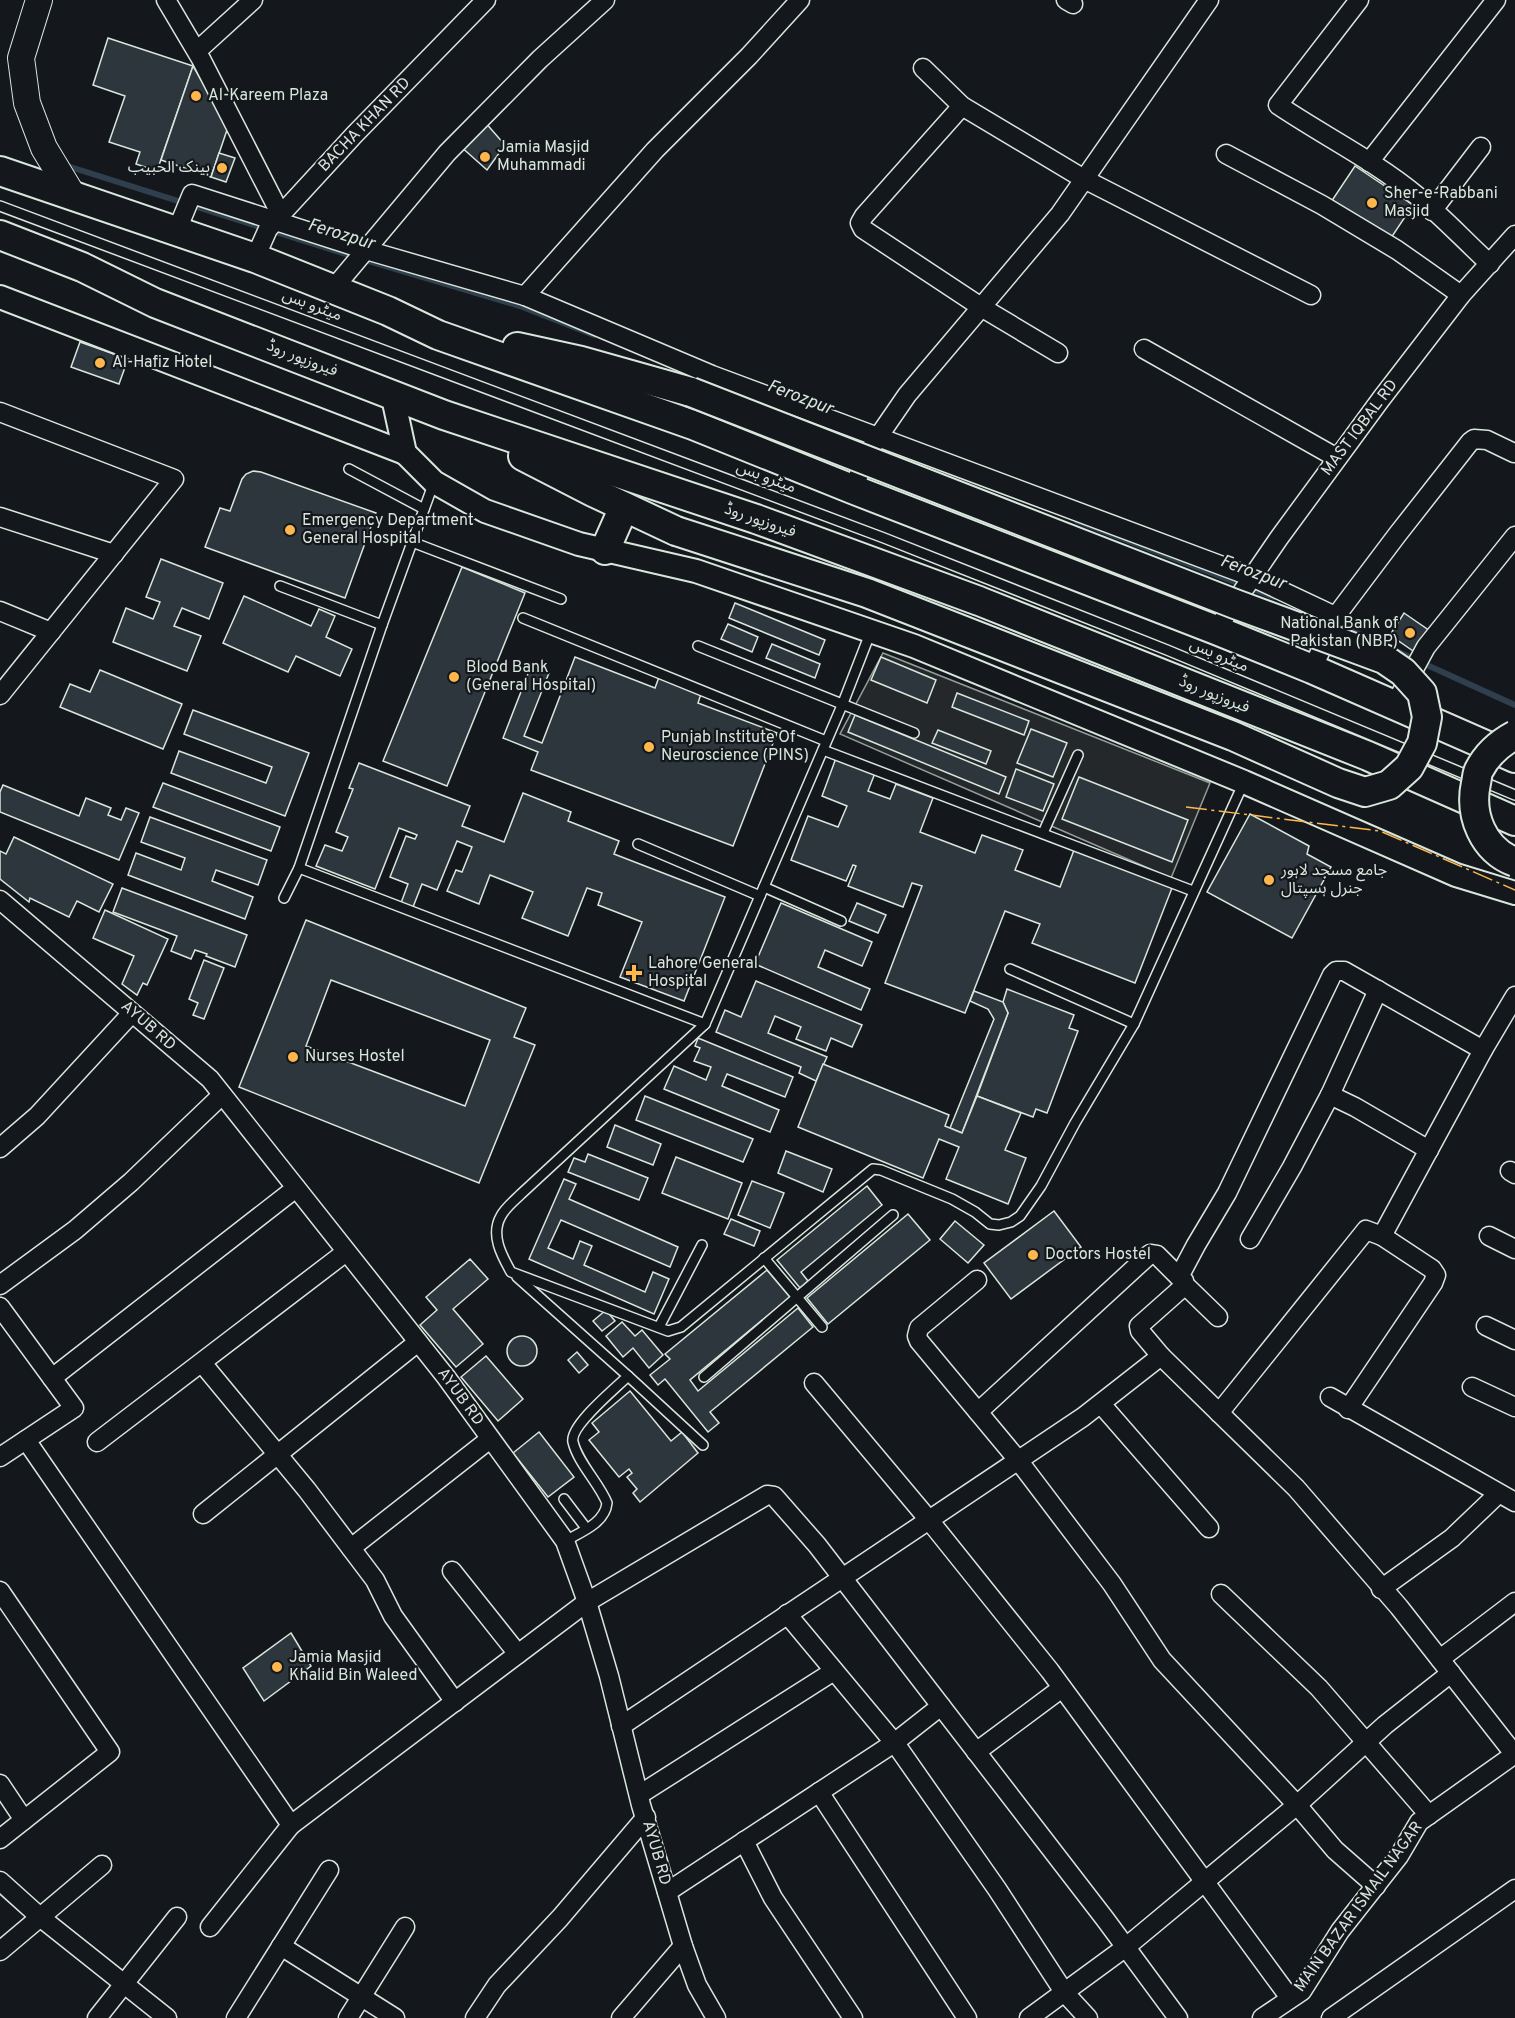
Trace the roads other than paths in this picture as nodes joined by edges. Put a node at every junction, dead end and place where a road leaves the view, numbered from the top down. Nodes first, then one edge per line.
1 (39, 0) edge
2 (166, 0) edge
3 (254, 0) edge
4 (486, 0) edge
5 (605, 0) edge
6 (800, 0) edge
7 (1209, 0) edge
8 (1359, 0) edge
9 (1496, 0) edge
10 (197, 51) junction
11 (10, 63) edge
12 (923, 68) dead end
13 (962, 106) junction
14 (1481, 147) dead end
15 (1226, 154) dead end
16 (1369, 162) junction
17 (0, 171) edge
18 (1084, 179) junction
19 (73, 196) junction
20 (0, 206) edge
21 (1432, 210) junction
22 (278, 218) junction
23 (177, 230) junction
24 (0, 235) edge
25 (1515, 235) edge
26 (366, 250) junction
27 (255, 258) junction
28 (1490, 264) junction
29 (333, 289) junction
30 (1311, 295) dead end
31 (525, 296) junction
32 (1461, 296) junction
33 (3, 303) edge
34 (981, 307) junction
35 (438, 335) junction
36 (1144, 349) dead end
37 (1058, 353) dead end
38 (393, 393) junction
39 (0, 412) edge
40 (444, 415) junction
41 (877, 438) junction
42 (405, 453) junction
43 (1514, 453) edge
44 (1337, 458) junction
45 (349, 469) dead end
46 (434, 482) junction
47 (852, 489) junction
48 (624, 507) junction
49 (424, 509) junction
50 (0, 517) edge
51 (1515, 536) edge
52 (412, 542) junction
53 (605, 550) junction
54 (114, 554) junction
55 (1252, 577) junction
56 (280, 586) dead end
57 (561, 599) dead end
58 (0, 611) edge
59 (1338, 617) junction
60 (523, 618) dead end
61 (382, 625) junction
62 (1216, 630) junction
63 (871, 631) junction
64 (51, 632) junction
65 (698, 646) dead end
66 (1312, 669) junction
67 (0, 695) edge
68 (843, 703) junction
69 (1394, 706) junction
70 (914, 733) dead end
71 (1515, 735) edge
72 (824, 745) junction
73 (1078, 755) dead end
74 (1515, 758) edge
75 (1244, 782) junction
76 (1515, 795) edge
77 (1515, 821) edge
78 (1043, 833) junction
79 (638, 844) dead end
80 (1515, 862) edge
81 (299, 868) junction
82 (764, 887) junction
83 (1194, 891) junction
84 (1515, 893) edge
85 (760, 896) junction
86 (284, 898) dead end
87 (0, 900) edge
88 (841, 921) dead end
89 (1010, 969) dead end
90 (1378, 990) junction
91 (1515, 996) edge
92 (132, 1013) junction
93 (705, 1024) junction
94 (1134, 1024) junction
95 (1483, 1050) junction
96 (222, 1095) junction
97 (1330, 1095) junction
98 (0, 1148) edge
99 (1429, 1150) junction
100 (296, 1188) junction
101 (893, 1215) dead end
102 (1382, 1236) junction
103 (1490, 1236) dead end
104 (1250, 1239) dead end
105 (702, 1245) dead end
106 (1515, 1249) edge
107 (346, 1252) junction
108 (764, 1258) junction
109 (511, 1272) junction
110 (977, 1280) dead end
111 (1182, 1280) junction
112 (0, 1285) edge
113 (797, 1297) junction
114 (0, 1307) edge
115 (1218, 1317) dead end
116 (1486, 1326) dead end
117 (659, 1327) junction
118 (822, 1328) dead end
119 (1515, 1340) edge
120 (418, 1342) junction
121 (1161, 1356) junction
122 (202, 1362) junction
123 (628, 1376) junction
124 (705, 1377) dead end
125 (52, 1378) junction
126 (814, 1383) dead end
127 (1472, 1387) dead end
128 (1330, 1397) dead end
129 (1101, 1404) junction
130 (1515, 1407) edge
131 (1348, 1409) junction
132 (978, 1412) junction
133 (1219, 1413) junction
134 (490, 1439) junction
135 (26, 1440) junction
136 (98, 1442) dead end
137 (703, 1445) dead end
138 (278, 1455) junction
139 (0, 1457) edge
140 (1018, 1460) junction
141 (1498, 1494) junction
142 (564, 1499) dead end
143 (1515, 1502) edge
144 (203, 1514) dead end
145 (929, 1520) junction
146 (586, 1528) junction
147 (1209, 1528) dead end
148 (565, 1541) junction
149 (351, 1548) junction
150 (452, 1571) dead end
151 (843, 1579) junction
152 (1381, 1588) junction
153 (0, 1591) edge
154 (1221, 1594) dead end
155 (587, 1602) junction
156 (1515, 1602) edge
157 (787, 1614) junction
158 (518, 1654) junction
159 (1445, 1666) junction
160 (834, 1671) junction
161 (1062, 1688) junction
162 (455, 1702) junction
163 (941, 1706) junction
164 (621, 1726) junction
165 (1367, 1742) junction
166 (894, 1743) junction
167 (976, 1752) junction
168 (1515, 1754) edge
169 (0, 1784) edge
170 (819, 1792) junction
171 (639, 1795) junction
172 (1297, 1805) junction
173 (1429, 1815) junction
174 (646, 1817) junction
175 (24, 1820) junction
176 (291, 1825) junction
177 (0, 1839) edge
178 (744, 1841) junction
179 (102, 1865) dead end
180 (329, 1870) dead end
181 (0, 1881) edge
182 (1205, 1882) junction
183 (1376, 1886) junction
184 (1515, 1889) edge
185 (667, 1892) junction
186 (40, 1917) junction
187 (177, 1917) dead end
188 (405, 1927) dead end
189 (210, 1928) dead end
190 (281, 1946) junction
191 (683, 1946) junction
192 (1126, 1947) junction
193 (0, 1951) edge
194 (124, 1984) junction
195 (1064, 1992) junction
196 (362, 1996) junction
197 (1290, 1998) junction
198 (97, 2018) edge
199 (167, 2018) edge
200 (236, 2018) edge
201 (348, 2018) edge
202 (395, 2018) edge
203 (474, 2018) edge
204 (621, 2018) edge
205 (716, 2018) edge
206 (853, 2018) edge
207 (967, 2018) edge
208 (1029, 2018) edge
209 (1088, 2018) edge
210 (1178, 2018) edge
211 (1262, 2018) edge
212 (1331, 2018) edge

1 - 11 main road
2 - 10 street
3 - 10 street
4 - 22 street, BACHA KHAN RD
5 - 26 street
6 - 31 street
7 - 18 street
8 - 16 street
9 - 16 street
10 - 22 street
11 - 19 main road
12 - 13 street
13 - 18 street
13 - 34 street
14 - 21 street
15 - 32 street
16 - 21 street
17 - 19 main road
18 - 30 street
18 - 34 street
19 - 23 main road
20 - 76 lane, میٹرو بس
21 - 28 street
22 - 23 street
22 - 26 street
22 - 27 street, BACHA KHAN RD
23 - 27 main road
24 - 38 main road, فیروزپور روڈ
25 - 28 street, MAST IQBAL RD
26 - 29 street
26 - 31 street
27 - 29 main road
28 - 32 street, MAST IQBAL RD
29 - 35 main road
31 - 41 street
32 - 44 street, MAST IQBAL RD
33 - 42 street
34 - 37 street
34 - 41 street
35 - 47 main road
35 - 48 main road, bridge
36 - 44 street
38 - 40 main road, فیروزپور روڈ
38 - 42 street
39 - 54 street
40 - 48 main road
40 - 77 main road, فیروزپور روڈ
41 - 47 street
41 - 55 street
42 - 46 street
43 - 59 street
44 - 55 street, MAST IQBAL RD
45 - 49 lane
46 - 49 lane
46 - 53 street
47 - 62 main road
48 - 53 main road
49 - 52 lane
50 - 54 street
51 - 69 street
52 - 57 lane
52 - 61 lane
53 - 63 street
54 - 64 street
55 - 59 street
55 - 62 street, MAST IQBAL RD
56 - 61 lane
58 - 64 street
59 - 66 street
60 - 72 lane
61 - 81 lane
62 - 66 main road
63 - 68 lane
63 - 75 street
64 - 67 street
65 - 68 lane
66 - 69 main road
68 - 70 lane
68 - 72 lane
69 - 74 main road
71 - 80 main road, bridge
72 - 78 lane
72 - 82 lane
73 - 78 lane
75 - 83 lane
75 - 84 street
78 - 83 lane
79 - 85 lane
81 - 86 lane
81 - 93 lane
82 - 85 lane
82 - 88 lane
83 - 94 lane
85 - 93 lane
87 - 92 street, AYUB RD
89 - 94 lane
90 - 95 street
90 - 97 street
90 - 111 street
91 - 95 street
92 - 96 street, AYUB RD
92 - 98 street
93 - 109 lane
94 - 108 lane
95 - 99 street
96 - 100 street, AYUB RD
96 - 112 street
97 - 99 street
97 - 104 street
99 - 102 street
100 - 107 street, AYUB RD
100 - 125 street
101 - 113 lane
102 - 131 street
102 - 133 street
103 - 106 street
105 - 117 lane
107 - 120 street, AYUB RD
107 - 122 street
108 - 113 lane
108 - 117 lane
109 - 117 lane
109 - 123 lane
110 - 132 street
111 - 115 street
111 - 121 street
111 - 132 street
113 - 118 lane
113 - 124 lane
114 - 125 street
116 - 119 street
120 - 134 street, AYUB RD
120 - 138 street
121 - 129 street
121 - 133 street
122 - 136 street
122 - 138 street
123 - 137 lane
123 - 146 lane
125 - 135 street
126 - 145 street
127 - 130 street
128 - 131 street
129 - 140 street
129 - 147 street
131 - 141 street
132 - 140 street
133 - 152 street
134 - 148 street, AYUB RD
134 - 149 street
135 - 139 street
135 - 176 street
138 - 144 street
138 - 149 street
140 - 145 street
140 - 172 street
141 - 143 street
141 - 152 street
142 - 146 lane
145 - 151 street
145 - 161 street
146 - 148 lane
148 - 155 street, AYUB RD
149 - 162 street
150 - 158 street
151 - 155 street
151 - 157 street
151 - 163 street
152 - 159 street
153 - 175 street
154 - 165 street
155 - 158 street
155 - 164 street, AYUB RD
156 - 159 street
157 - 160 street
157 - 164 street
158 - 162 street
159 - 165 street
159 - 168 street
160 - 166 street
160 - 171 street
161 - 167 street
161 - 182 street
162 - 176 street
163 - 166 street
163 - 167 street
164 - 171 street, AYUB RD
165 - 172 street
165 - 173 street
166 - 170 street
166 - 195 street
167 - 192 street
168 - 173 street, MAIN BAZAR ISMAIL NAGAR
169 - 175 street
170 - 178 street
170 - 207 street
171 - 174 street, AYUB RD
172 - 182 street
172 - 183 street
173 - 183 street, MAIN BAZAR ISMAIL NAGAR
174 - 185 street, AYUB RD
174 - 203 street
175 - 177 street
176 - 189 street
178 - 185 street
178 - 206 street
179 - 186 street
180 - 190 street
181 - 186 street
182 - 192 street
182 - 197 street
183 - 197 street, MAIN BAZAR ISMAIL NAGAR
184 - 212 street
185 - 191 street, AYUB RD
186 - 193 street
186 - 194 street
187 - 194 street
188 - 196 street
190 - 196 street
190 - 200 street
191 - 204 street
191 - 205 street, AYUB RD
192 - 195 street
192 - 210 street
194 - 198 street
194 - 199 street
195 - 208 street
195 - 209 street
196 - 201 street
196 - 202 street
197 - 211 street, MAIN BAZAR ISMAIL NAGAR

